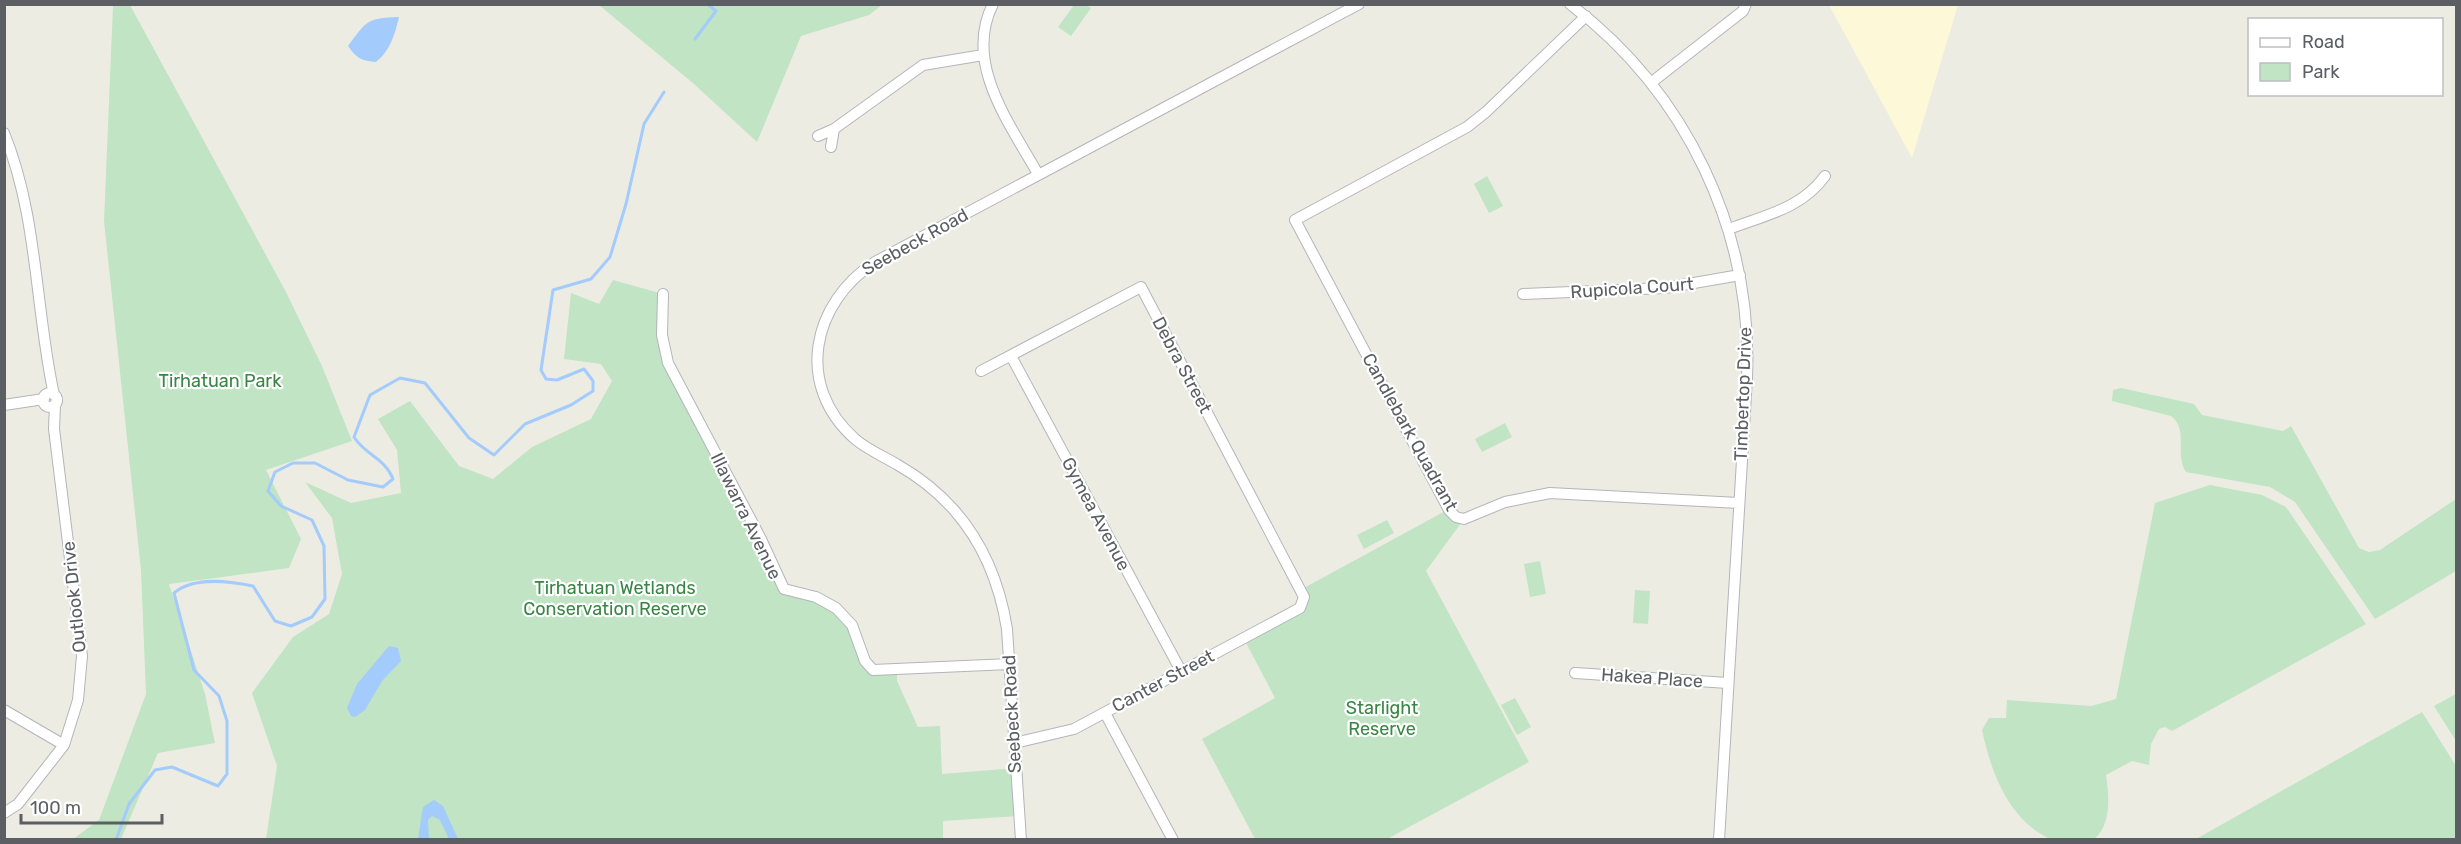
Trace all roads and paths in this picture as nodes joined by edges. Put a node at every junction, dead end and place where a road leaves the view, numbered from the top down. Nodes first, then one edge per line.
1 (993, 4) edge
2 (1359, 4) edge
3 (1570, 4) edge
4 (1746, 4) edge
5 (1586, 16) junction
6 (983, 55) junction
7 (1652, 82) junction
8 (834, 129) junction
9 (4, 133) edge
10 (818, 136) dead end
11 (831, 147) dead end
12 (1038, 174) junction
13 (1825, 176) dead end
14 (1729, 229) junction
15 (1740, 275) junction
16 (663, 294) dead end
17 (1523, 294) dead end
18 (1011, 356) junction
19 (981, 371) dead end
20 (48, 401) junction
21 (4, 405) edge
22 (1739, 503) junction
23 (1304, 602) joint
24 (1010, 664) junction
25 (1181, 671) junction
26 (1575, 673) dead end
27 (1728, 683) junction
28 (4, 710) edge
29 (1105, 713) junction
30 (1015, 743) junction
31 (64, 745) junction
32 (4, 813) edge
33 (1021, 840) edge
34 (1173, 840) edge
35 (1719, 840) edge

1 - 6 street
2 - 12 street, Seebeck Road
3 - 5 street, Timbertop Drive
4 - 7 street
5 - 7 street, Timbertop Drive
5 - 22 street, Candlebark Quadrant
6 - 8 street
6 - 12 street
7 - 14 street, Timbertop Drive
8 - 10 street
8 - 11 street
9 - 20 street, Outlook Drive
12 - 24 street, Seebeck Road
13 - 14 street
14 - 15 street, Timbertop Drive
15 - 17 street, Rupicola Court
15 - 22 street, Timbertop Drive
16 - 24 street, Illawarra Avenue
18 - 19 street, Debra Street
18 - 23 street, Debra Street
18 - 25 street, Gymea Avenue
20 - 21 street
20 - 31 street, Outlook Drive
22 - 27 street, Timbertop Drive
23 - 25 street, Canter Street
24 - 30 street, Seebeck Road
25 - 29 street, Canter Street
26 - 27 street, Hakea Place
27 - 35 street, Timbertop Drive
28 - 31 street
29 - 30 street, Canter Street
29 - 34 street
30 - 33 street, Seebeck Road
31 - 32 street, Outlook Drive

